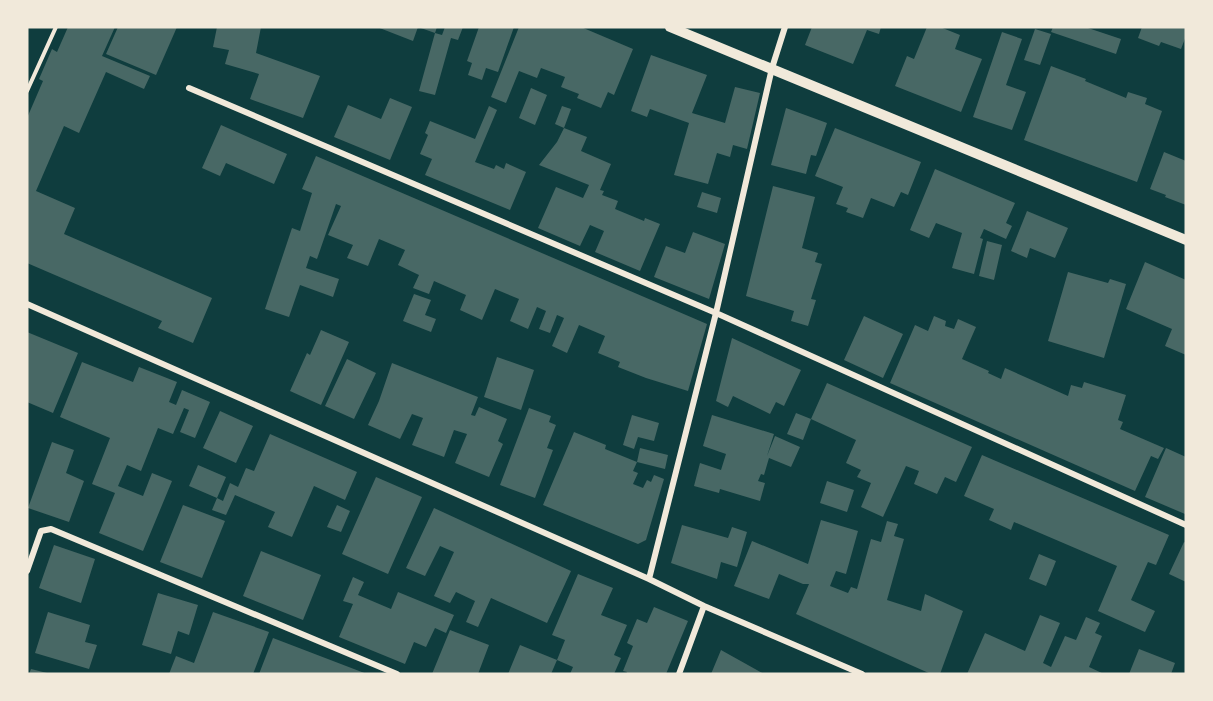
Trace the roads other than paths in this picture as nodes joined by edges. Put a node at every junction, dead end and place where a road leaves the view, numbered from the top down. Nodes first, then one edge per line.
1 (670, 27) edge
2 (785, 27) edge
3 (772, 68) junction
4 (189, 88) dead end
5 (1186, 240) edge
6 (27, 304) edge
7 (716, 313) junction
8 (1186, 525) edge
9 (27, 571) edge
10 (649, 579) junction
11 (704, 606) junction
12 (397, 674) edge
13 (679, 674) edge
14 (862, 674) edge

1 - 3 street
2 - 3 street
3 - 5 street
3 - 7 street
4 - 7 street
6 - 10 street
7 - 8 street
7 - 10 street
9 - 12 street
10 - 11 street
11 - 13 street
11 - 14 street

